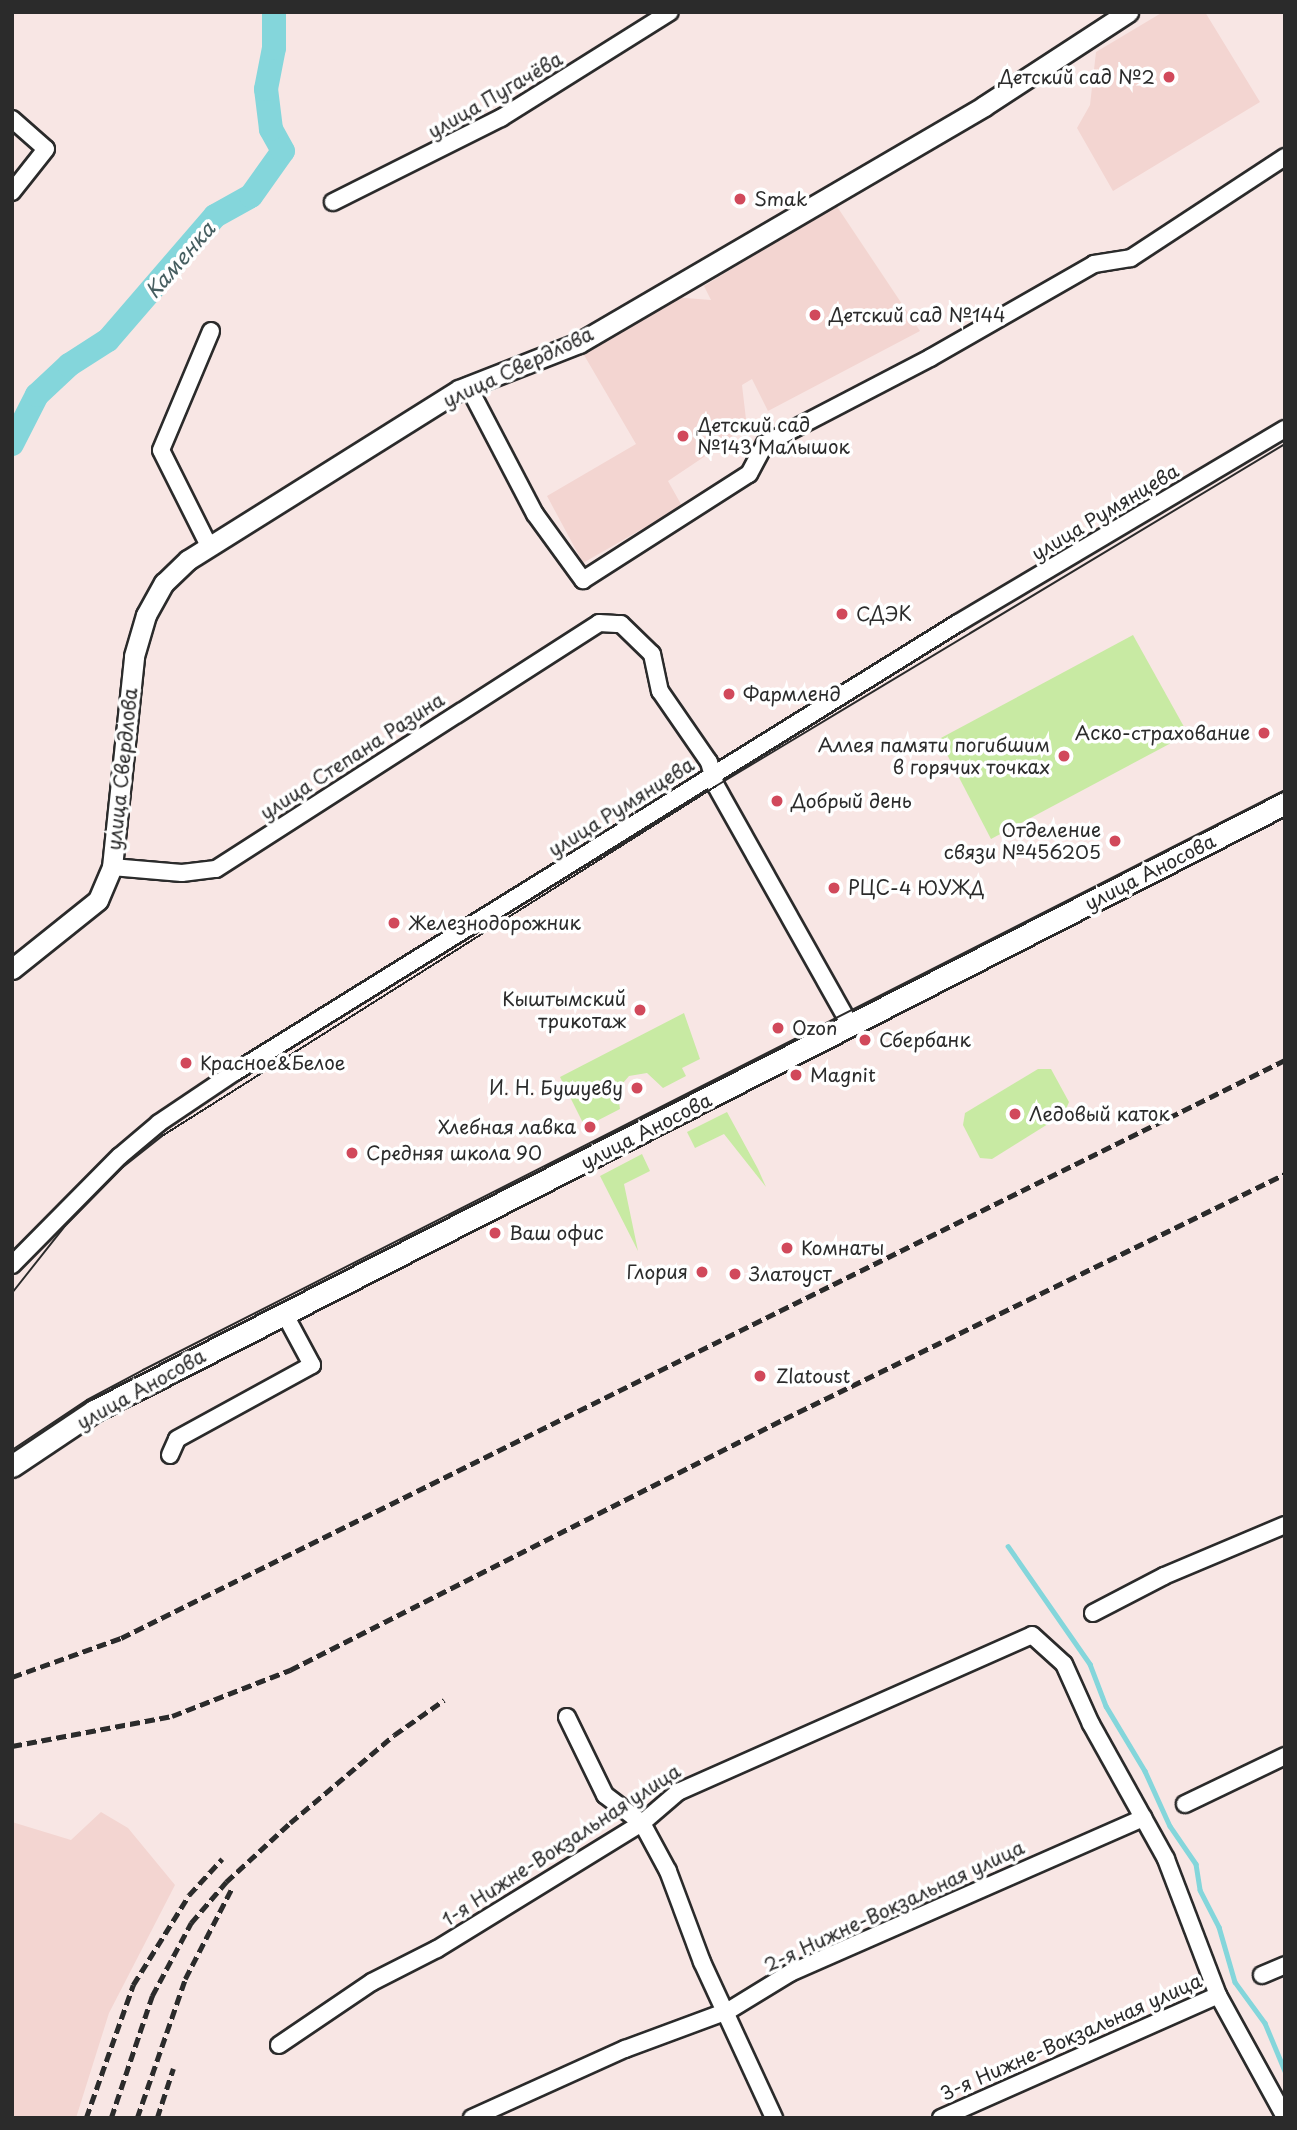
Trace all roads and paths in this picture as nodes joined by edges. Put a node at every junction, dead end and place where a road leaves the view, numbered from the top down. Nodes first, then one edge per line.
1 (670, 12) edge
2 (1128, 12) edge
3 (12, 119) edge
4 (1285, 157) edge
5 (12, 192) edge
6 (333, 202) dead end
7 (211, 331) dead end
8 (468, 386) junction
9 (1285, 429) edge
10 (209, 546) junction
11 (712, 775) junction
12 (1285, 803) edge
13 (112, 867) junction
14 (12, 969) edge
15 (850, 1025) junction
16 (12, 1265) edge
17 (284, 1313) junction
18 (170, 1455) dead end
19 (12, 1466) edge
20 (1285, 1525) edge
21 (1093, 1613) dead end
22 (567, 1717) dead end
23 (1285, 1756) edge
24 (1185, 1804) dead end
25 (1143, 1818) junction
26 (642, 1823) junction
27 (1285, 1965) edge
28 (1262, 1975) dead end
29 (1218, 1995) junction
30 (728, 2011) junction
31 (279, 2045) dead end
32 (472, 2118) edge
33 (774, 2118) edge
34 (941, 2118) edge
35 (1285, 2118) edge

1 - 6 street, улица Пугачёва
2 - 8 street, улица Свердлова
3 - 5 street
4 - 8 street
7 - 10 street
8 - 10 street, улица Свердлова
9 - 11 street, улица Румянцева
10 - 13 street, улица Свердлова
11 - 13 street, улица Степана Разина
11 - 15 street
11 - 16 street, улица Румянцева
12 - 15 main road, улица Аносова
13 - 14 street, улица Свердлова
15 - 17 main road, улица Аносова
17 - 18 street
17 - 19 main road, улица Аносова
20 - 21 street
22 - 26 street
23 - 24 street
25 - 26 street, 1-я Нижне-Вокзальная улица
25 - 29 street
25 - 30 street, 2-я Нижне-Вокзальная улица
26 - 30 street
26 - 31 street, 1-я Нижне-Вокзальная улица
27 - 28 street
29 - 34 street, 3-я Нижне-Вокзальная улица
29 - 35 street
30 - 32 street, 2-я Нижне-Вокзальная улица
30 - 33 street

